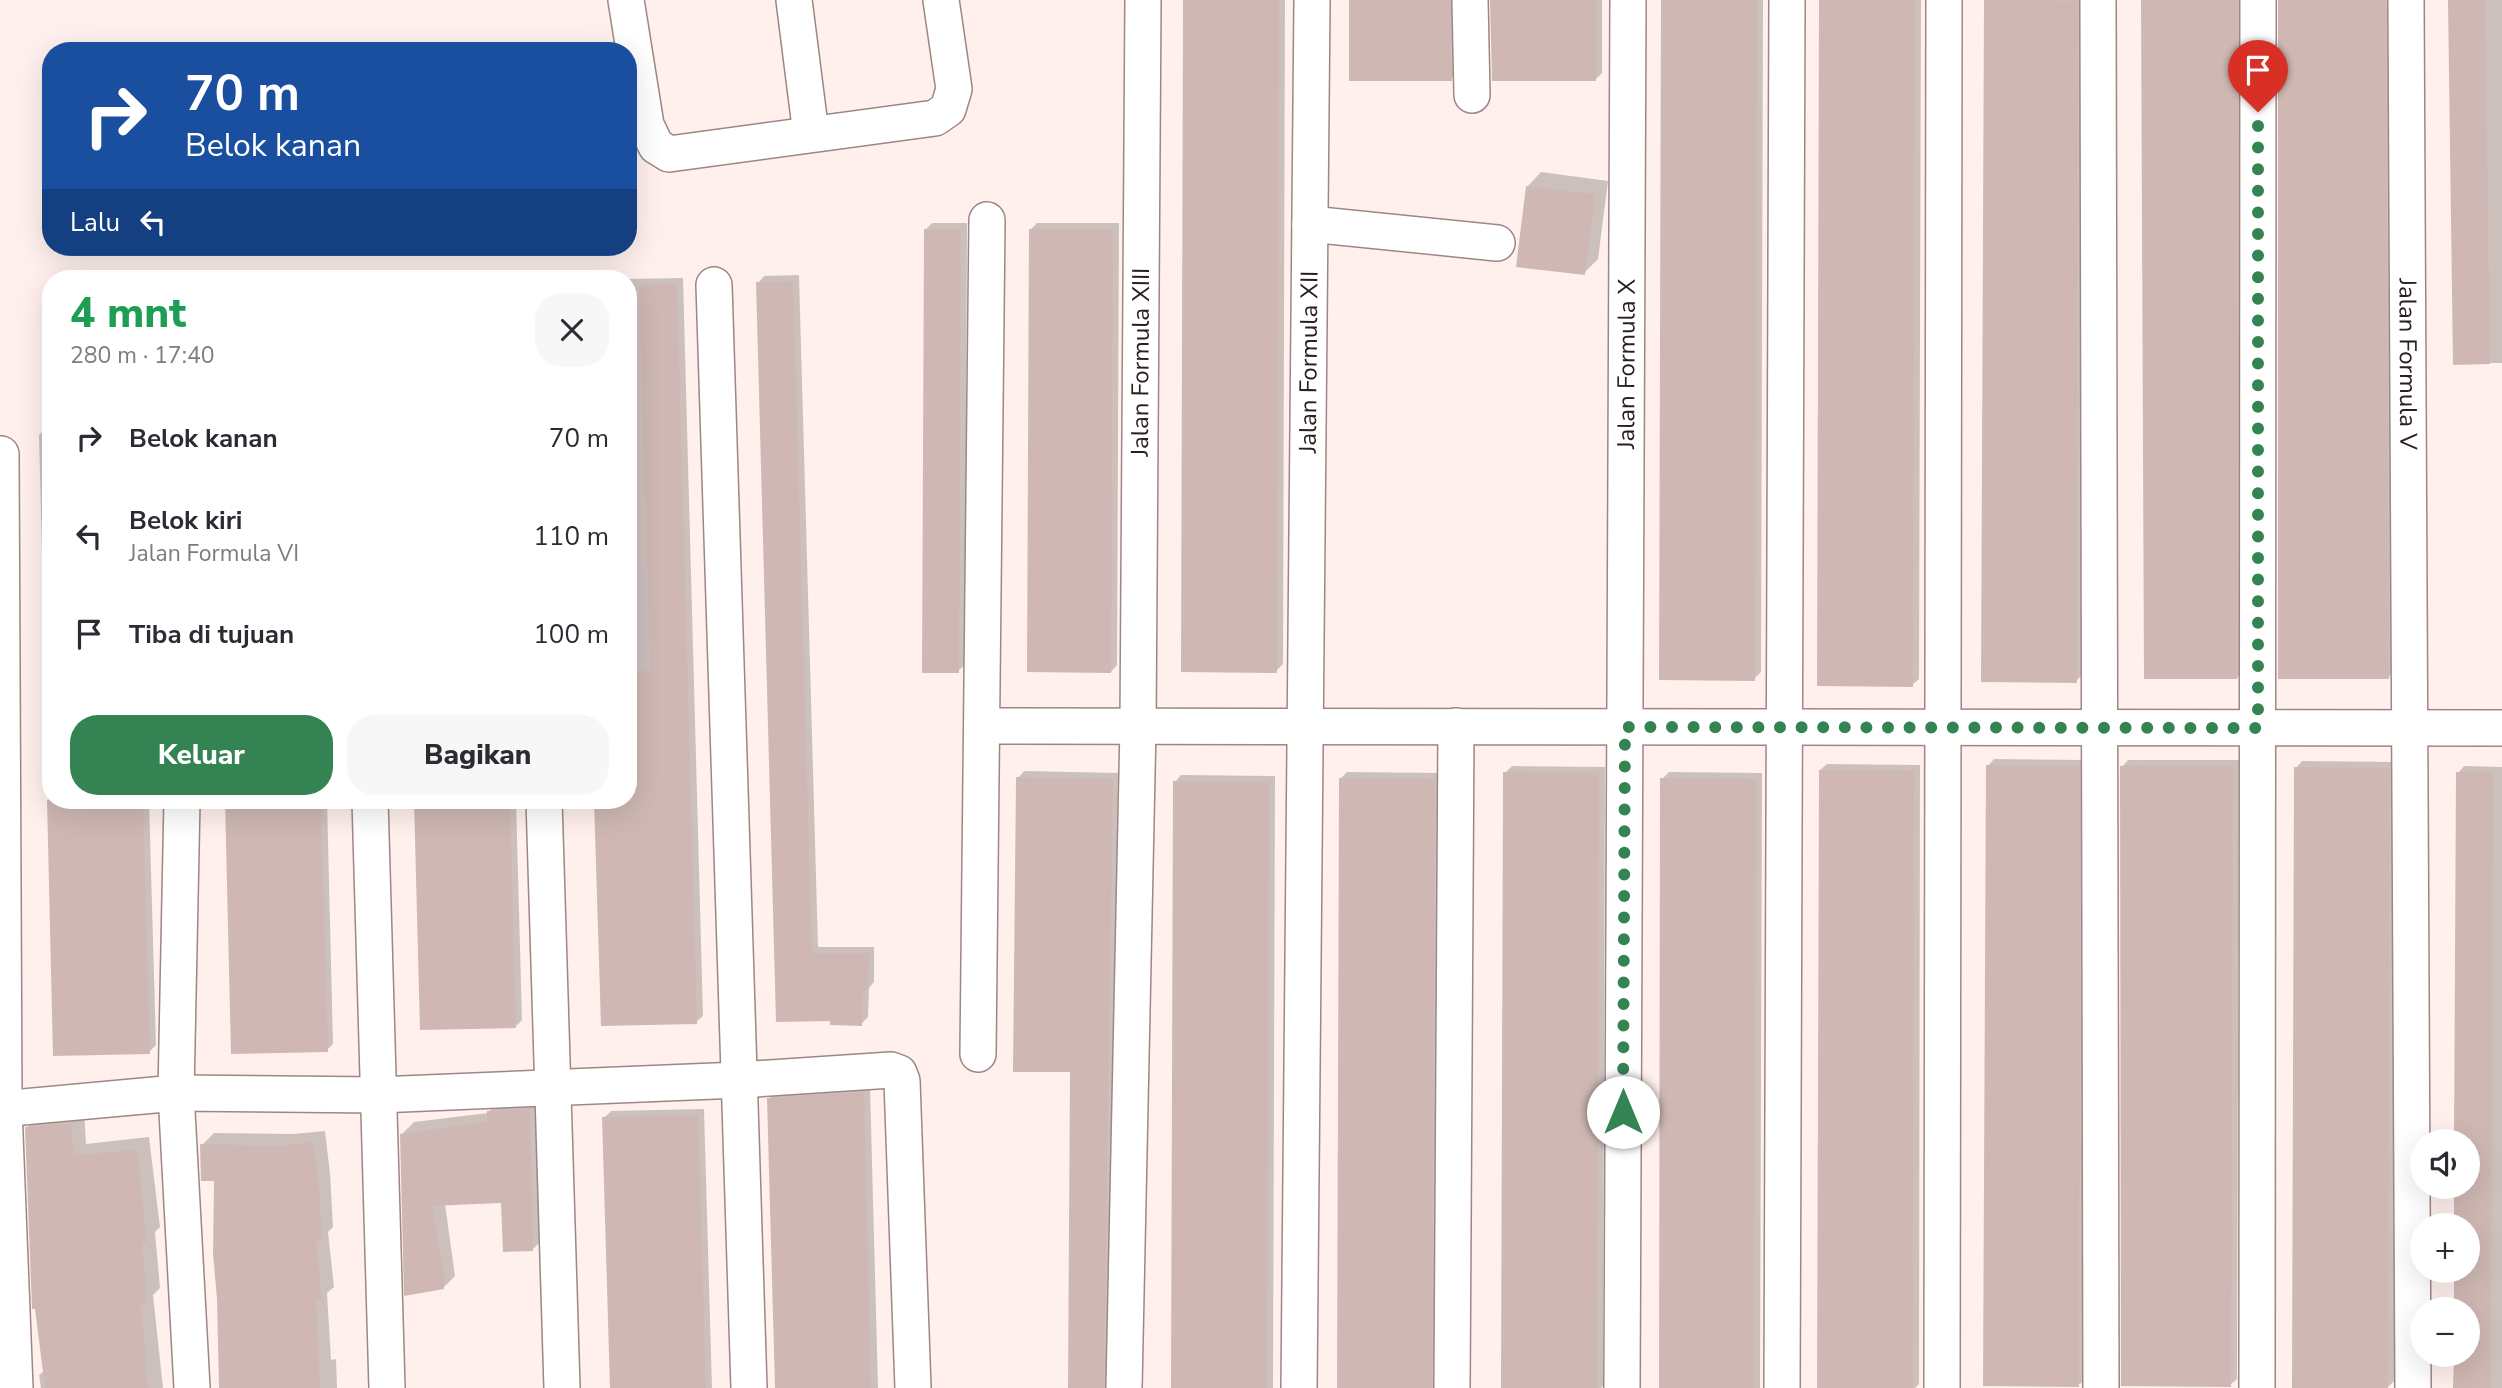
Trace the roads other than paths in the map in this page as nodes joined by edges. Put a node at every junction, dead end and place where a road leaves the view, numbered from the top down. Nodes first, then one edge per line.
1 (626, 0) edge
2 (794, 0) edge
3 (941, 0) edge
4 (1143, 0) edge
5 (1312, 0) edge
6 (1470, 0) edge
7 (1628, 0) edge
8 (1787, 0) edge
9 (1944, 0) edge
10 (2098, 0) edge
11 (2258, 0) edge
12 (2406, 0) edge
13 (633, 42) edge
14 (637, 69) edge
15 (1472, 95) dead end
16 (811, 134) junction
17 (987, 219) dead end
18 (1310, 223) junction
19 (1497, 243) dead end
20 (714, 285) dead end
21 (1, 454) edge
22 (982, 726) junction
23 (1138, 726) junction
24 (1306, 726) junction
25 (1456, 726) junction
26 (1625, 727) junction
27 (1785, 727) junction
28 (1943, 727) junction
29 (2099, 727) junction
30 (2410, 727) junction
31 (2258, 728) junction
32 (2502, 728) edge
33 (182, 809) edge
34 (370, 809) edge
35 (544, 809) edge
36 (978, 1054) dead end
37 (739, 1080) junction
38 (554, 1088) junction
39 (176, 1093) junction
40 (378, 1095) junction
41 (2, 1109) edge
42 (5, 1278) edge
43 (15, 1388) edge
44 (192, 1388) edge
45 (387, 1388) edge
46 (562, 1388) edge
47 (749, 1388) edge
48 (913, 1388) edge
49 (1124, 1388) edge
50 (1299, 1388) edge
51 (1452, 1388) edge
52 (1622, 1388) edge
53 (1782, 1388) edge
54 (1942, 1388) edge
55 (2101, 1388) edge
56 (2257, 1388) edge
57 (2413, 1388) edge

1 - 13 street
2 - 16 street
3 - 16 street
4 - 23 street, Jalan Formula XIII
5 - 18 street, Jalan Formula XII
6 - 15 street
7 - 26 street, Jalan Formula X
8 - 27 street
9 - 28 street
10 - 29 street
11 - 31 street
12 - 30 street, Jalan Formula V
14 - 16 street
17 - 22 street
18 - 19 street
18 - 24 street, Jalan Formula XII
20 - 37 street
21 - 41 street
22 - 23 street
22 - 36 street
23 - 24 street
23 - 49 street, Jalan Formula XIII
24 - 25 street
24 - 50 street, Jalan Formula XII
25 - 26 street
25 - 51 street
26 - 27 street
26 - 52 street, Jalan Formula X
27 - 28 street
27 - 53 street
28 - 29 street
28 - 54 street
29 - 31 street
29 - 55 street
30 - 31 street
30 - 32 street
30 - 57 street, Jalan Formula V
31 - 56 street
33 - 39 street
34 - 40 street
35 - 38 street
37 - 38 street
37 - 47 street
37 - 48 street
38 - 40 street
38 - 46 street
39 - 40 street
39 - 41 street
39 - 44 street
40 - 45 street
41 - 42 street
42 - 43 street

